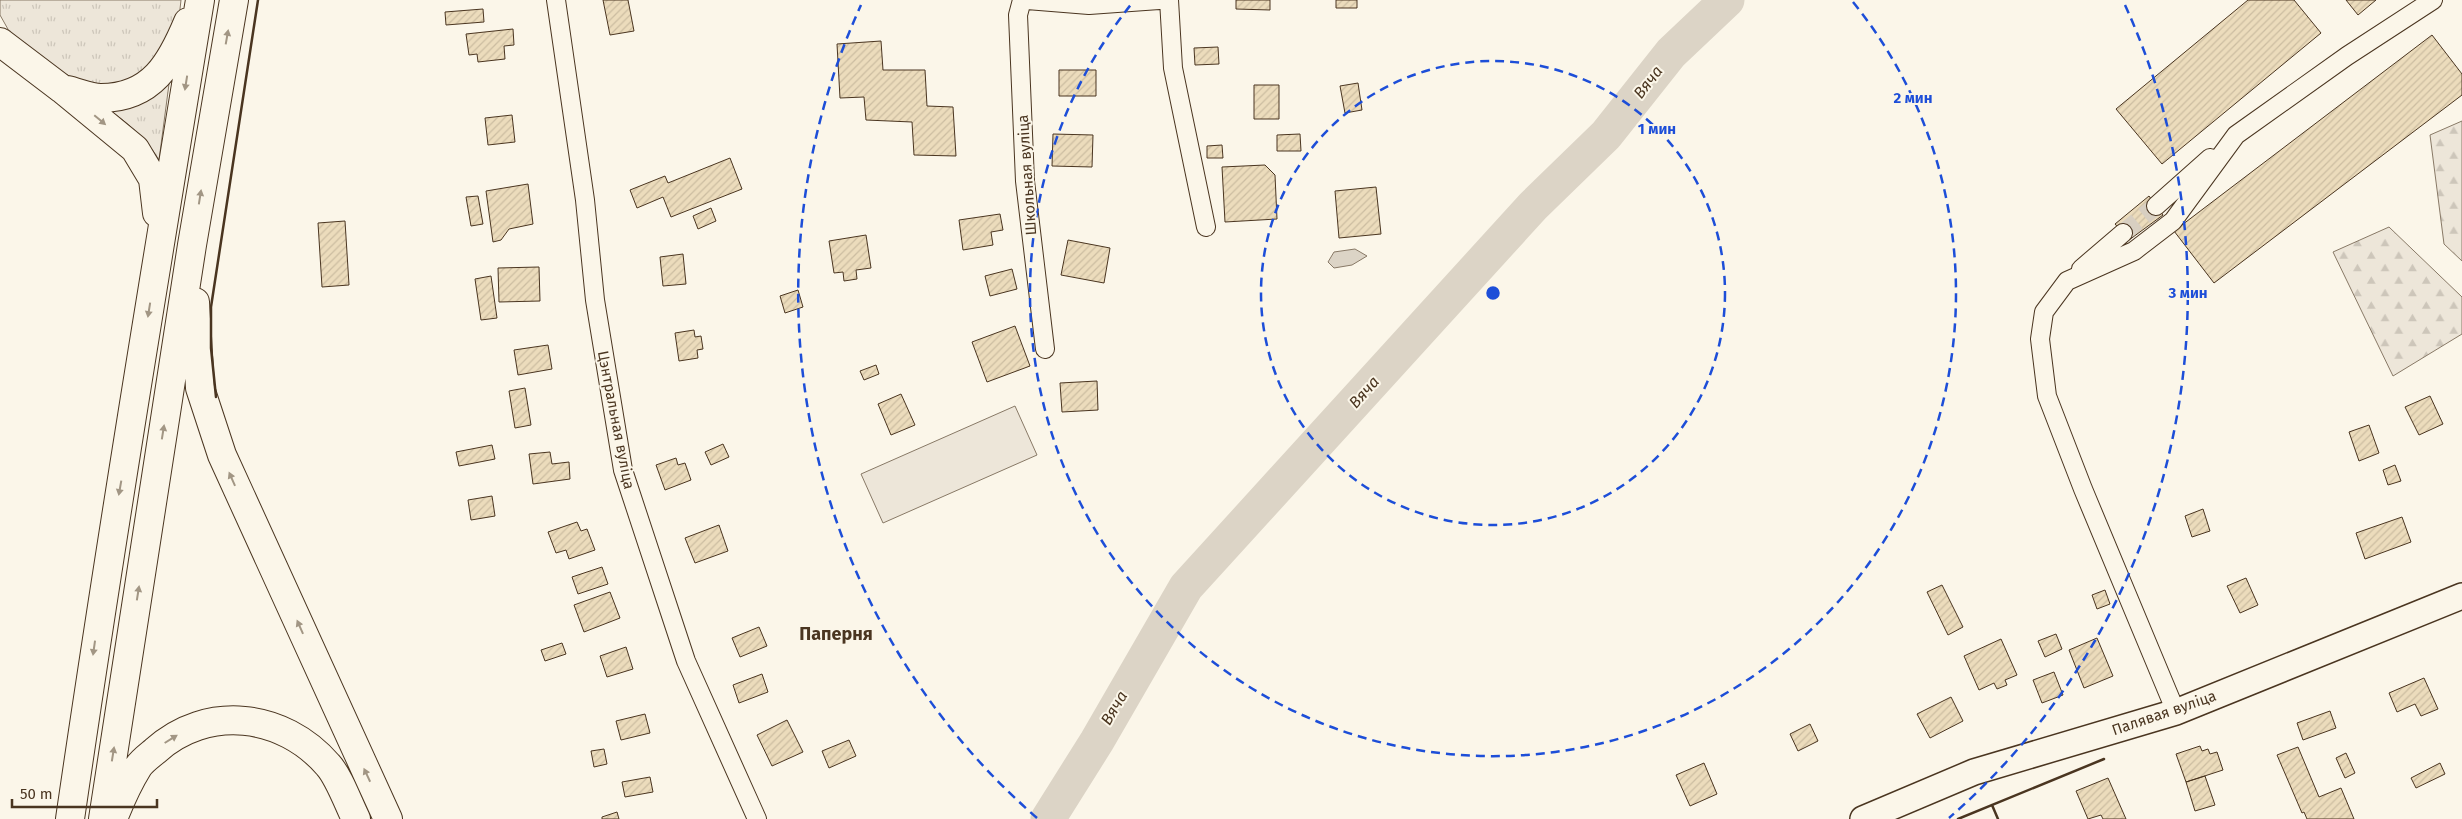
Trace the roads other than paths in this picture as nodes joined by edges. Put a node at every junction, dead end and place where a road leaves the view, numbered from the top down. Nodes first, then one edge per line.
1 (198, 0) edge
2 (234, 0) edge
3 (556, 0) edge
4 (1022, 0) edge
5 (1027, 0) edge
6 (1159, 0) edge
7 (1169, 0) edge
8 (2433, 0) edge
9 (0, 42) edge
10 (62, 89) junction
11 (2236, 135) junction
12 (2156, 206) tunnel mouth
13 (1206, 227) dead end
14 (2122, 233) tunnel mouth
15 (192, 246) junction
16 (157, 262) junction
17 (2067, 281) junction
18 (1045, 350) dead end
19 (2462, 596) edge
20 (2176, 712) junction
21 (70, 819) edge
22 (103, 819) edge
23 (113, 819) edge
24 (356, 819) edge
25 (388, 819) edge
26 (757, 819) edge
27 (1863, 819) edge

1 - 10 highway
1 -> 16 highway
15 -> 2 highway
3 - 26 street, Цэнтральная вуліца
4 - 18 street, Школьная вуліца
5 - 6 street
7 - 13 street
8 - 11 street
9 - 10 highway
10 -> 16 highway
11 - 12 street
11 - 17 street
14 - 17 street
22 -> 15 highway
25 -> 15 highway
16 -> 21 highway
17 - 20 street
19 - 20 main road, Палявая вуліца
20 - 27 main road, Палявая вуліца
23 -> 24 highway

